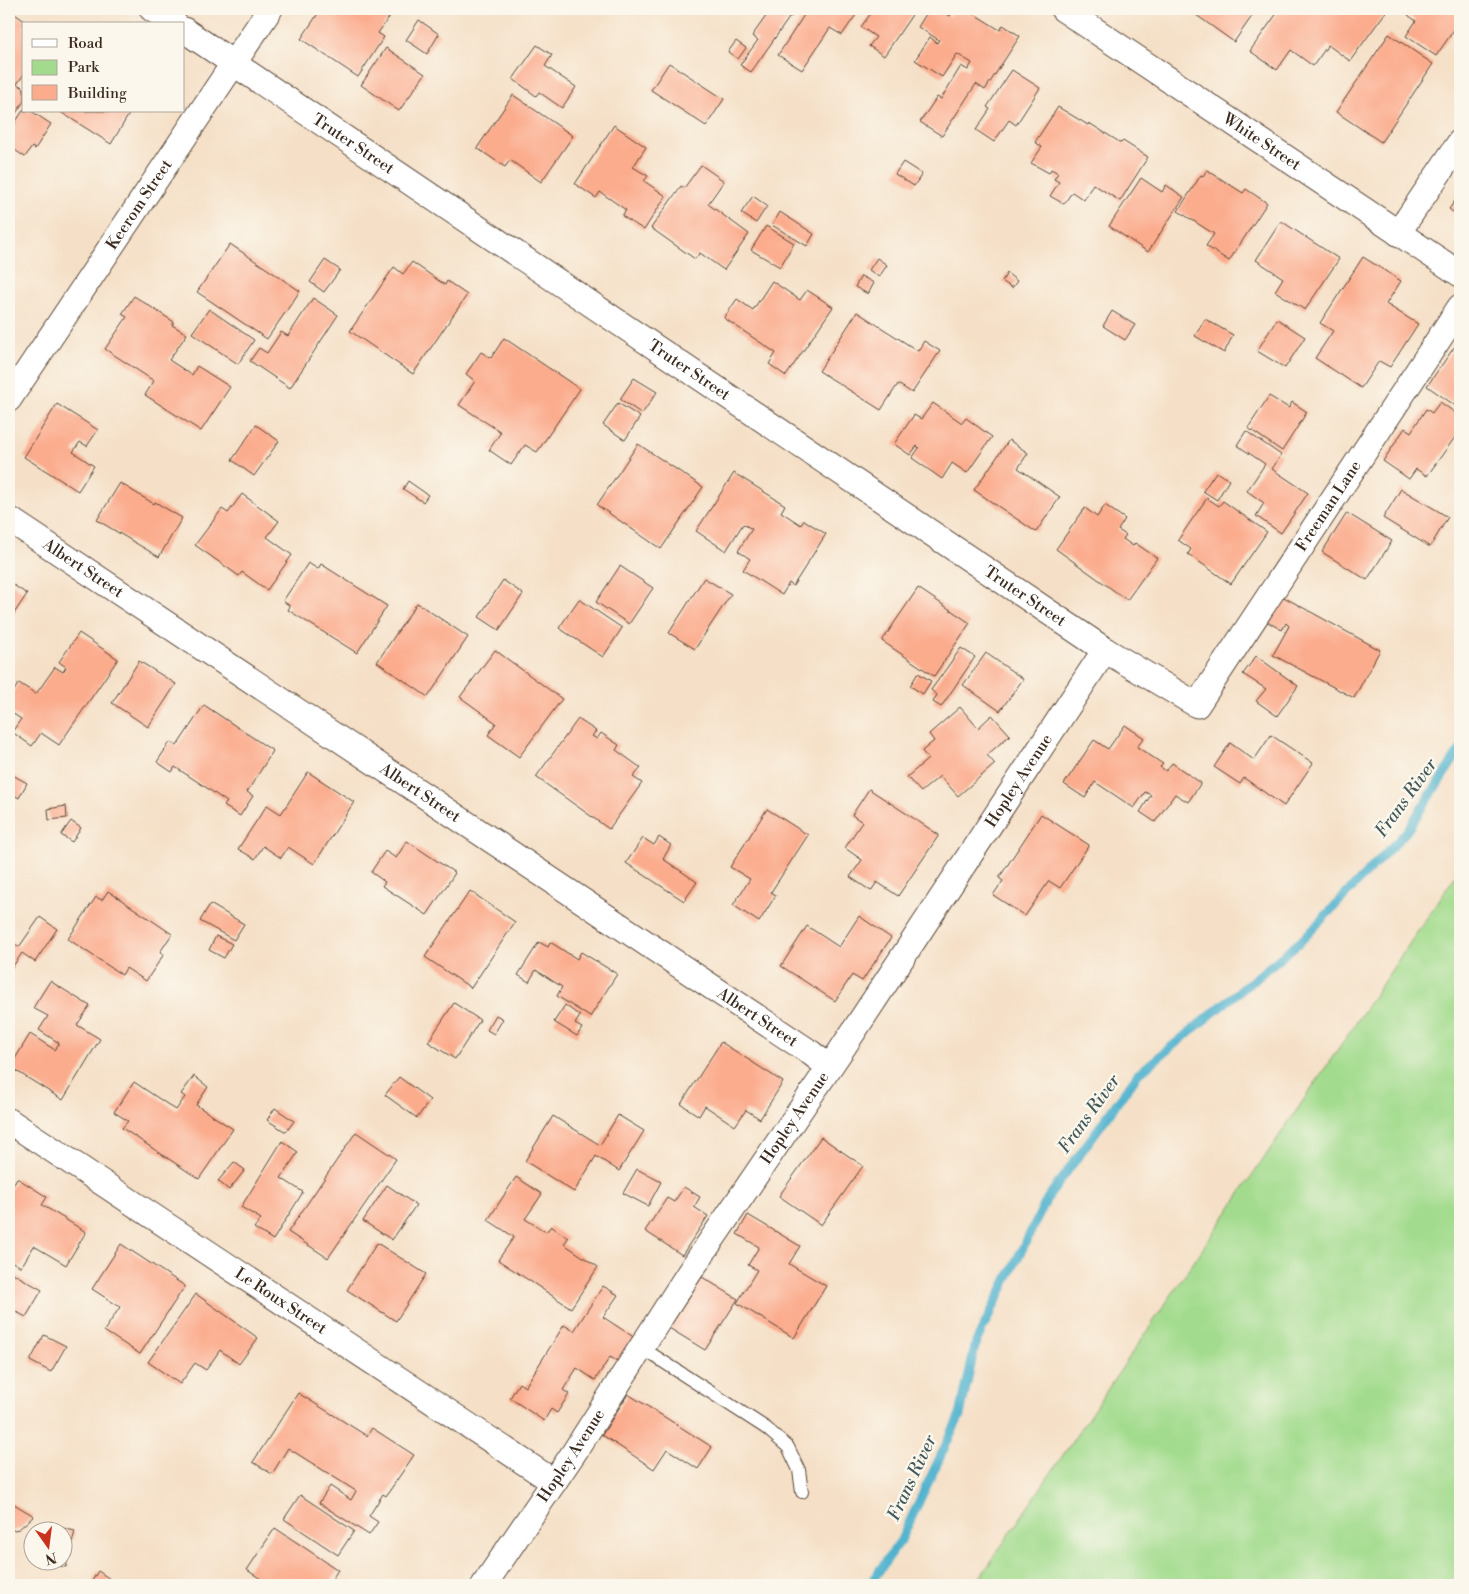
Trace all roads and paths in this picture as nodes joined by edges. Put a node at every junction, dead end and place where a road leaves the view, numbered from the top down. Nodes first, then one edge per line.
1 (152, 9) edge
2 (270, 9) edge
3 (1063, 9) edge
4 (172, 22) edge
5 (185, 31) edge
6 (234, 62) junction
7 (1460, 142) edge
8 (1398, 233) junction
9 (1460, 274) edge
10 (1460, 307) edge
11 (9, 400) edge
12 (9, 519) edge
13 (1105, 650) junction
14 (1197, 705) joint
15 (829, 1067) junction
16 (9, 1121) edge
17 (642, 1348) junction
18 (554, 1482) junction
19 (802, 1492) dead end
20 (484, 1585) edge

1 - 4 street
2 - 6 street, Keerom Street
3 - 8 street, White Street
5 - 6 street, Truter Street
6 - 11 street, Keerom Street
6 - 13 street, Truter Street
7 - 8 street
8 - 9 street, White Street
10 - 14 street, Freeman Lane
12 - 15 street, Albert Street
13 - 14 street, Truter Street
13 - 15 street, Hopley Avenue
15 - 17 street, Hopley Avenue
16 - 18 street, Le Roux Street
17 - 18 street, Hopley Avenue
17 - 19 lane
18 - 20 street, Hopley Avenue

